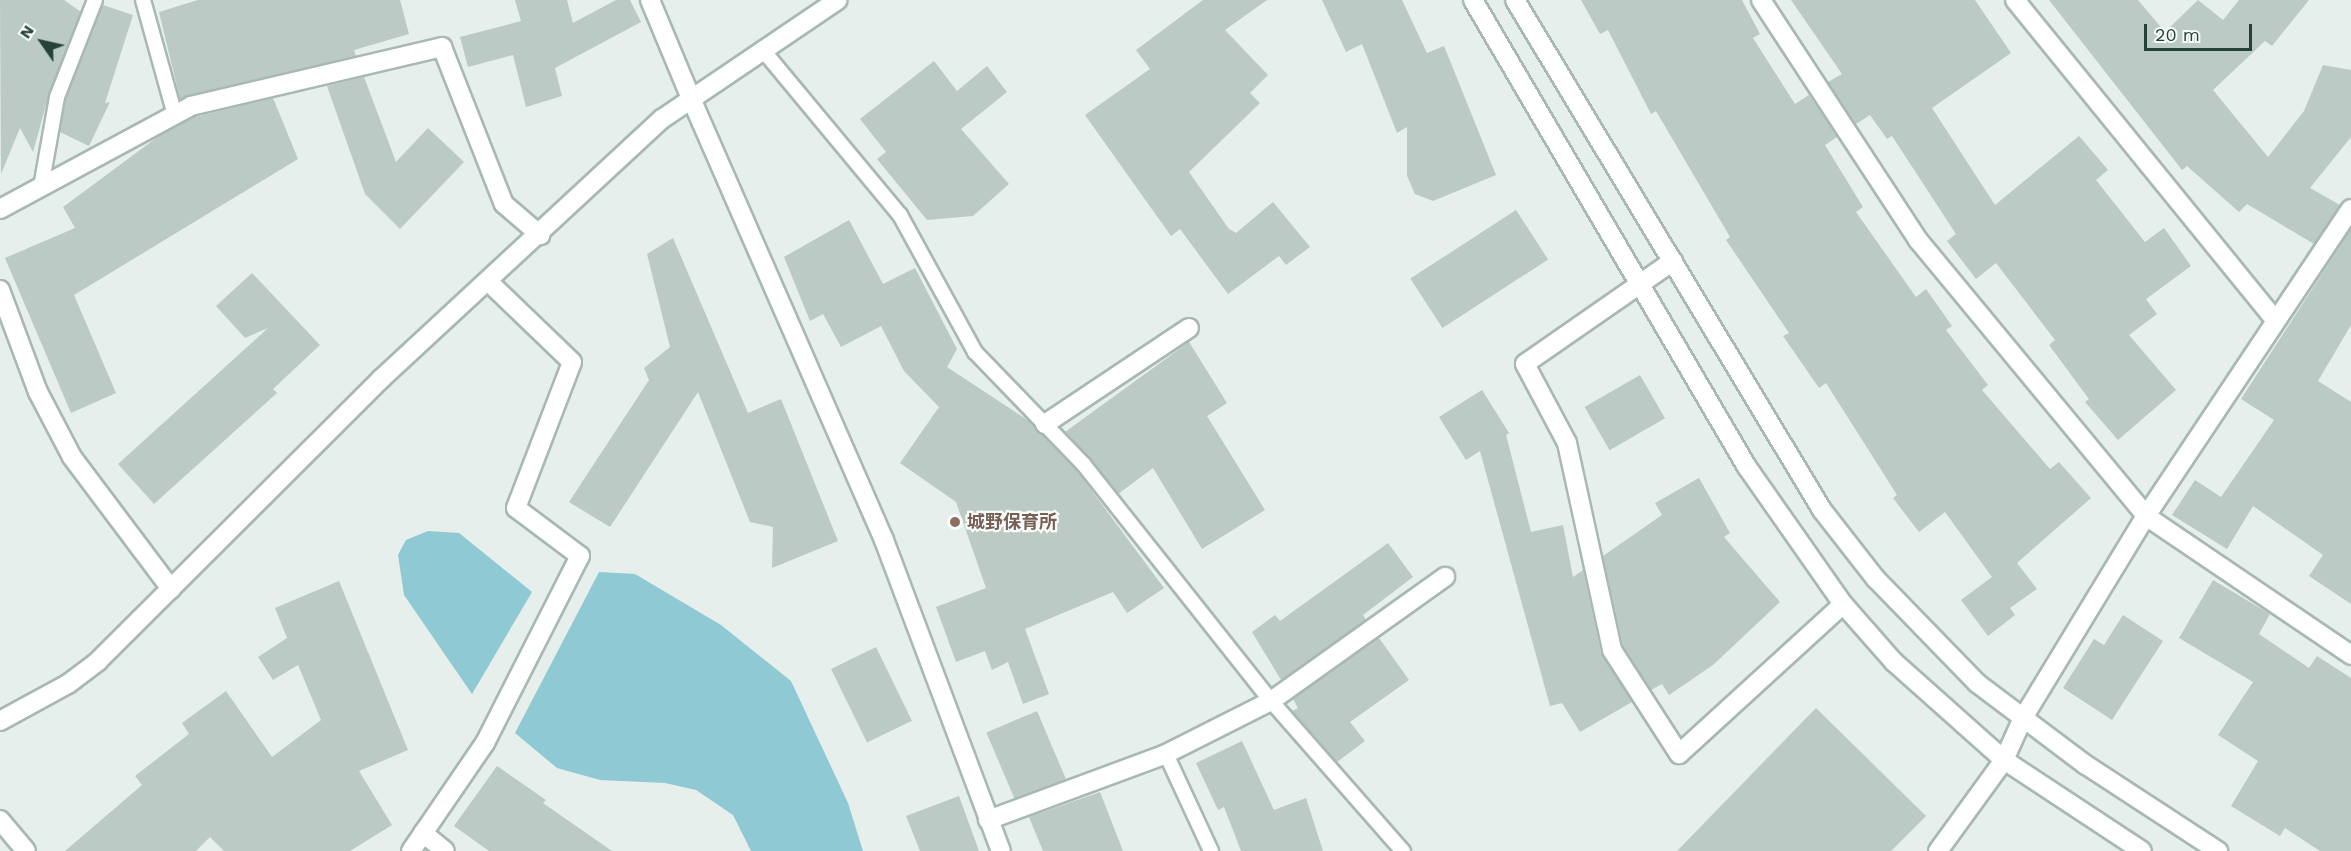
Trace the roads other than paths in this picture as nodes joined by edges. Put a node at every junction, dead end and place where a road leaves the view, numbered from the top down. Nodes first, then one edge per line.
1 (95, 0) edge
2 (143, 0) edge
3 (650, 0) edge
4 (838, 0) edge
5 (1473, 0) edge
6 (1515, 0) edge
7 (1761, 0) edge
8 (2015, 0) edge
9 (762, 49) junction
10 (690, 96) junction
11 (174, 115) junction
12 (41, 187) junction
13 (0, 209) edge
14 (2351, 209) edge
15 (540, 235) junction
16 (1673, 261) junction
17 (490, 283) junction
18 (1637, 284) junction
19 (0, 290) edge
20 (2274, 319) junction
21 (1189, 328) dead end
22 (1045, 424) junction
23 (2146, 516) junction
24 (1445, 578) dead end
25 (171, 589) junction
26 (1843, 604) junction
27 (2351, 655) edge
28 (1271, 701) junction
29 (2023, 718) junction
30 (0, 722) edge
31 (1166, 754) junction
32 (2004, 760) junction
33 (988, 819) junction
34 (0, 820) edge
35 (423, 833) junction
36 (26, 851) edge
37 (411, 851) edge
38 (445, 851) edge
39 (1001, 851) edge
40 (1211, 851) edge
41 (1403, 851) edge
42 (1938, 851) edge
43 (2142, 851) edge
44 (2218, 851) edge

1 - 12 lane
2 - 11 lane
3 - 10 street
4 - 9 street
5 - 18 street
6 - 16 street
7 - 23 street
8 - 20 street
9 - 10 street
9 - 22 lane
10 - 15 street
10 - 33 street
11 - 12 street
11 - 15 street
12 - 13 street
14 - 20 street
15 - 17 street
16 - 18 street
16 - 29 street
17 - 25 street
17 - 35 street
18 - 26 street
18 - 26 street
19 - 25 street
20 - 23 street
21 - 22 street
22 - 28 lane
23 - 27 street
23 - 29 street
24 - 28 street
25 - 30 street
26 - 32 street
28 - 31 street
28 - 41 lane
29 - 32 street
29 - 44 street
31 - 33 street
31 - 40 lane
32 - 42 street
32 - 43 street
33 - 39 street
34 - 36 street
35 - 37 street
35 - 38 street

